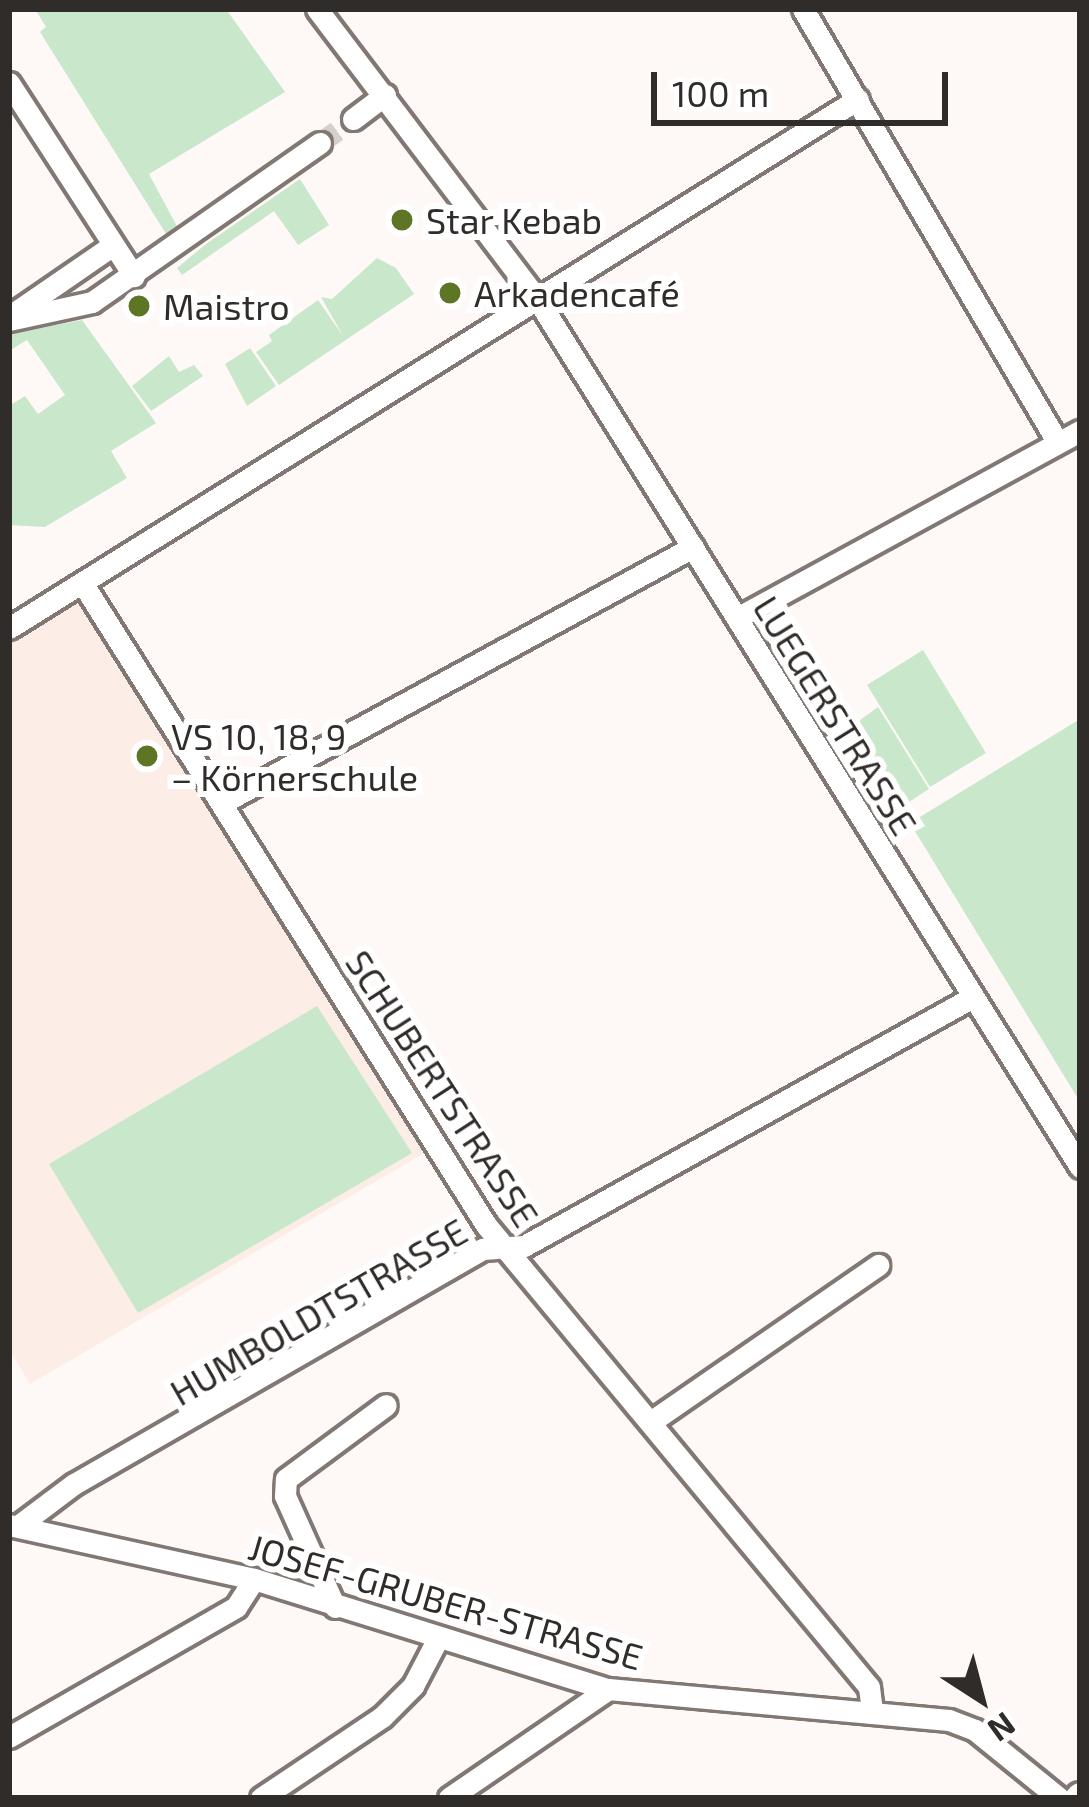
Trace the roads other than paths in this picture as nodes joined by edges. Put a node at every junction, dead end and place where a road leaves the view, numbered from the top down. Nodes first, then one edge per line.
1 (317, 9) edge
2 (803, 9) edge
3 (9, 83) edge
4 (386, 95) junction
5 (858, 99) junction
6 (353, 119) tunnel mouth
7 (320, 142) tunnel mouth
8 (113, 244) junction
9 (134, 276) junction
10 (536, 297) junction
11 (9, 318) edge
12 (1080, 430) edge
13 (1058, 443) junction
14 (693, 547) junction
15 (83, 584) junction
16 (737, 618) junction
17 (9, 628) edge
18 (222, 803) junction
19 (973, 997) junction
20 (1080, 1167) edge
21 (506, 1247) junction
22 (878, 1265) dead end
23 (386, 1406) dead end
24 (652, 1421) junction
25 (13, 1526) edge
26 (254, 1579) junction
27 (335, 1607) junction
28 (436, 1640) junction
29 (608, 1689) junction
30 (872, 1713) junction
31 (9, 1736) edge
32 (261, 1798) edge
33 (448, 1798) edge
34 (1059, 1798) edge

1 - 4 street, LUEGERSTRASSE
2 - 5 street
3 - 8 street
4 - 6 street
4 - 10 street, LUEGERSTRASSE
5 - 10 street
5 - 13 street
7 - 9 street
8 - 9 street
8 - 11 street
9 - 11 street
10 - 14 street, LUEGERSTRASSE
10 - 15 street
12 - 13 street
13 - 16 street
14 - 16 street, LUEGERSTRASSE
14 - 18 street
15 - 17 street
15 - 18 street, SCHUBERTSTRASSE
16 - 19 street, LUEGERSTRASSE
18 - 21 street, SCHUBERTSTRASSE
19 - 20 street, LUEGERSTRASSE
19 - 21 street, HUMBOLDTSTRASSE
21 - 24 street, SCHUBERTSTRASSE
21 - 25 street, HUMBOLDTSTRASSE
22 - 24 street
23 - 27 street
24 - 30 street, SCHUBERTSTRASSE
25 - 26 street, JOSEF-GRUBER-STRASSE
26 - 27 street, JOSEF-GRUBER-STRASSE
26 - 31 street
27 - 28 street, JOSEF-GRUBER-STRASSE
28 - 29 street, JOSEF-GRUBER-STRASSE
28 - 32 street
29 - 30 street, JOSEF-GRUBER-STRASSE
29 - 33 street
30 - 34 street, JOSEF-GRUBER-STRASSE

